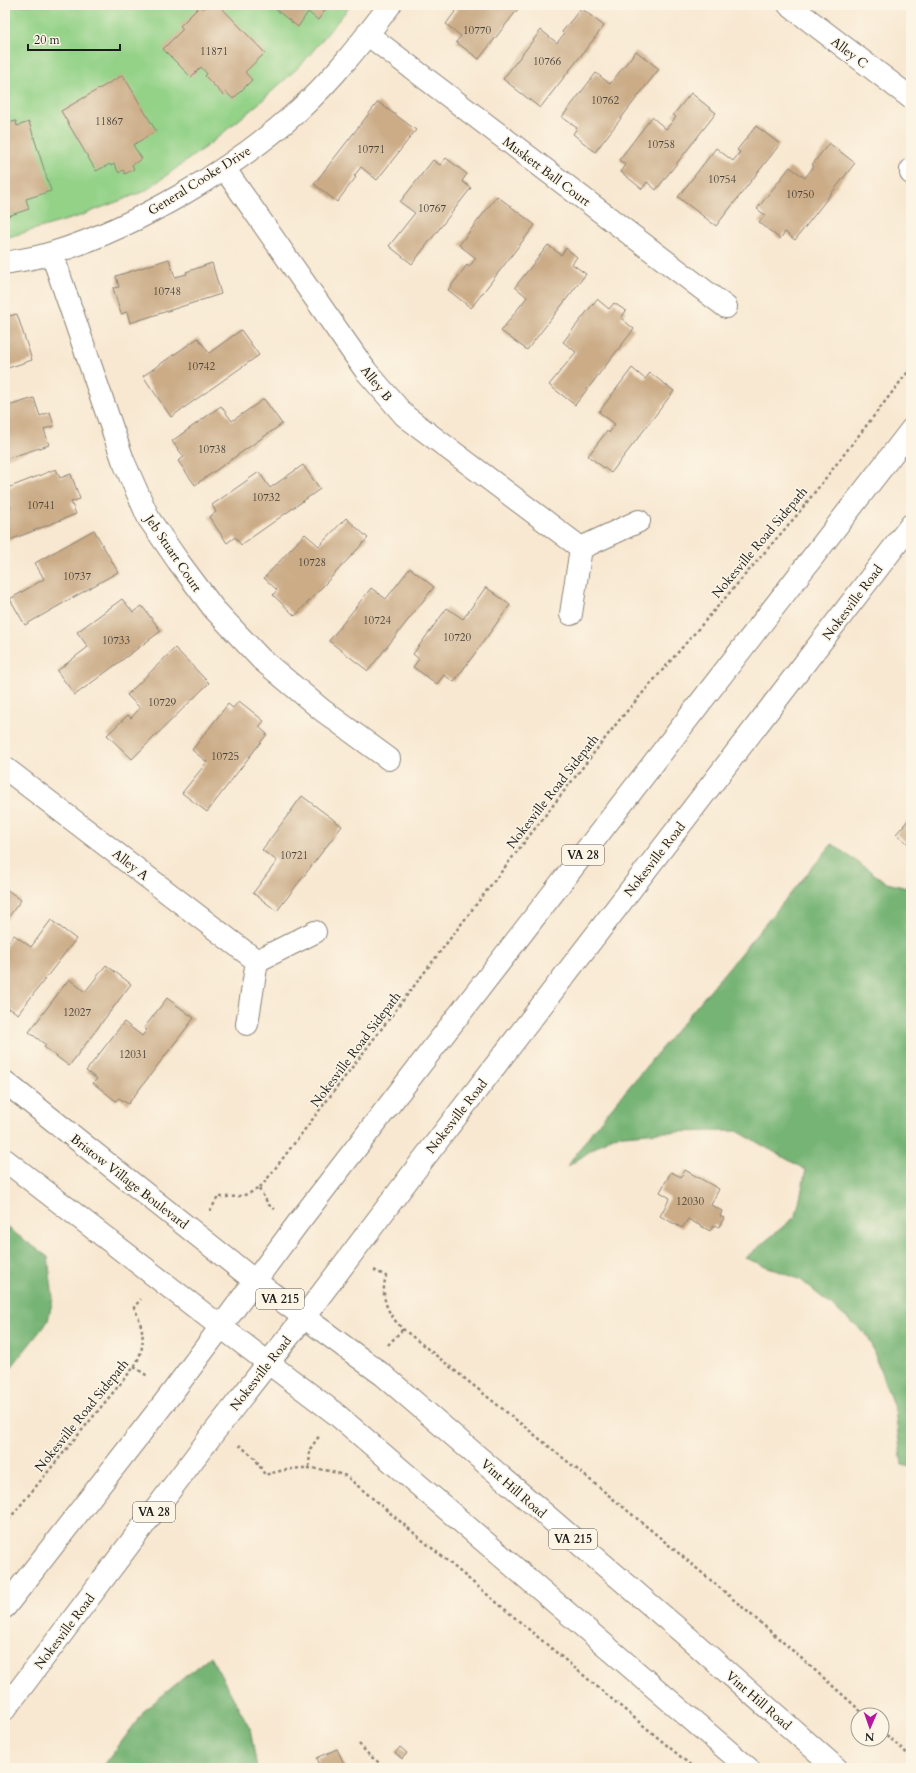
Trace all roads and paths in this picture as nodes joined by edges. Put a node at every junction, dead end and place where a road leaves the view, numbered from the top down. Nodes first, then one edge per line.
1 (390, 5) edge
2 (789, 5) edge
3 (367, 34) junction
4 (911, 98) edge
5 (224, 168) junction
6 (52, 254) junction
7 (5, 263) edge
8 (726, 307) dead end
9 (911, 368) edge
10 (911, 430) edge
11 (639, 521) dead end
12 (911, 525) edge
13 (581, 548) junction
14 (571, 614) dead end
15 (389, 759) dead end
16 (5, 768) edge
17 (315, 932) dead end
18 (257, 961) junction
19 (247, 1024) dead end
20 (5, 1082) edge
21 (5, 1160) edge
22 (259, 1189) junction
23 (269, 1205) dead end
24 (209, 1213) dead end
25 (372, 1269) dead end
26 (255, 1281) junction
27 (143, 1297) dead end
28 (304, 1317) junction
29 (220, 1327) junction
30 (402, 1329) junction
31 (391, 1340) dead end
32 (268, 1363) junction
33 (134, 1367) junction
34 (150, 1378) dead end
35 (310, 1448) dead end
36 (255, 1458) dead end
37 (309, 1467) junction
38 (5, 1524) edge
39 (5, 1607) edge
40 (856, 1707) edge
41 (5, 1710) edge
42 (890, 1738) edge
43 (359, 1744) dead end
44 (911, 1757) edge
45 (386, 1768) edge
46 (694, 1768) edge
47 (748, 1768) edge
48 (836, 1768) edge

1 - 3 main road, General Cooke Drive
2 - 4 main road, Alley C
3 - 5 main road, General Cooke Drive
3 - 8 main road, Muskett Ball Court
5 - 6 main road, General Cooke Drive
5 - 13 main road, Alley B
6 - 7 main road, General Cooke Drive
6 - 15 main road, Jeb Stuart Court
9 - 22 path, Nokesville Road Sidepath
10 - 26 main road, VA 28
11 - 13 main road
12 - 28 main road, Nokesville Road / VA 28
13 - 14 main road
16 - 18 main road, Alley A
17 - 18 main road
18 - 19 main road
20 - 26 main road, Bristow Village Boulevard
21 - 29 main road
22 - 23 path
22 - 24 path
25 - 30 path
26 - 28 main road, Vint Hill Road / VA 215
26 - 29 main road, VA 28
27 - 33 path, Nokesville Road Sidepath
28 - 32 main road, Nokesville Road / VA 28
28 - 48 main road, Vint Hill Road / VA 215
29 - 32 main road
29 - 39 main road, VA 28
30 - 31 path
30 - 40 path
32 - 41 main road, Nokesville Road / VA 28
32 - 47 main road
33 - 34 path
33 - 38 path, Nokesville Road Sidepath
35 - 37 path
36 - 37 path
37 - 46 path
42 - 44 path
43 - 45 path

